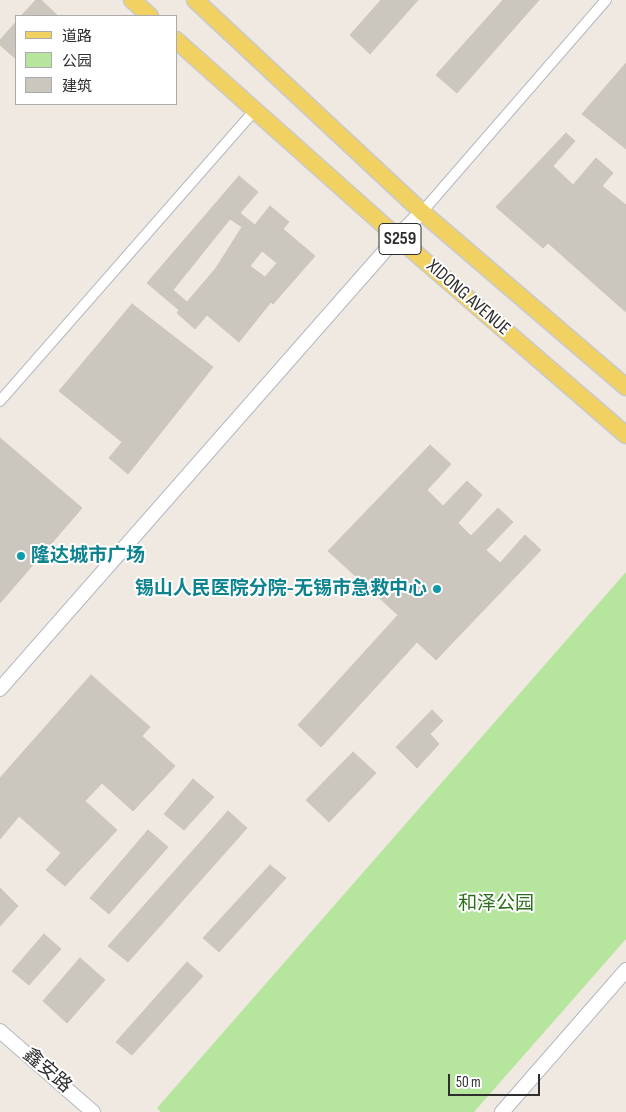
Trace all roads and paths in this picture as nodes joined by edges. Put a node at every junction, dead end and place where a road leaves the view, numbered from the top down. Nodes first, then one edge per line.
1 (132, 0) edge
2 (195, 0) edge
3 (606, 0) edge
4 (149, 15) edge
5 (178, 42) edge
6 (255, 110) junction
7 (422, 212) junction
8 (397, 237) junction
9 (626, 387) edge
10 (0, 401) edge
11 (626, 435) edge
12 (0, 689) edge
13 (626, 970) edge
14 (0, 1031) edge
15 (93, 1112) edge
16 (502, 1112) edge

1 - 4 main road
2 - 7 main road, XIDONG AVENUE / S259
3 - 7 street
5 - 6 main road, XIDONG AVENUE / S259
6 - 8 main road, XIDONG AVENUE / S259
6 - 10 street
7 - 8 street
7 - 9 main road, XIDONG AVENUE / S259
8 - 11 main road, XIDONG AVENUE / S259
8 - 12 street
13 - 16 street
14 - 15 street, 鑫安路

